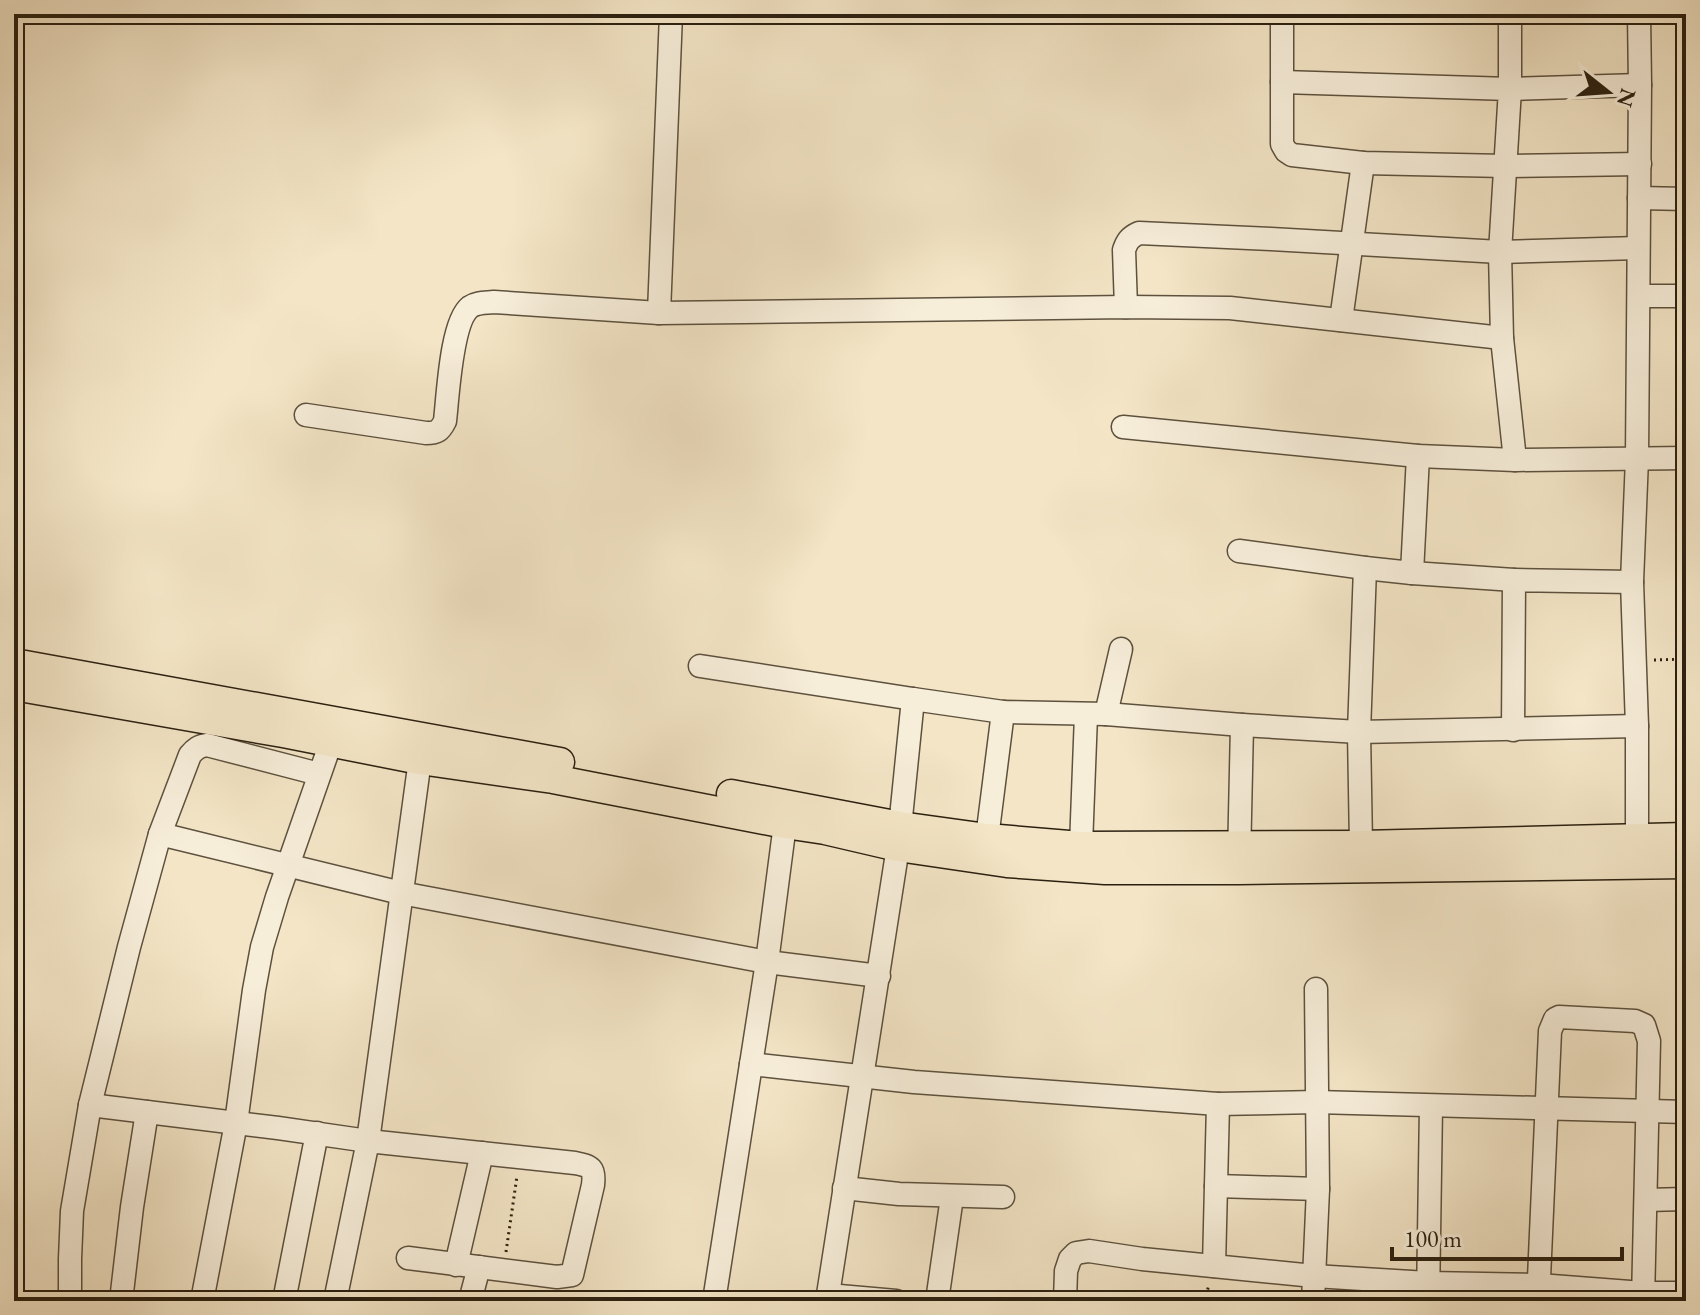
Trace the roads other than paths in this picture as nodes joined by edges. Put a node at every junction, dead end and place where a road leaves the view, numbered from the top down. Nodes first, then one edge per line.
1 (671, 14) edge
2 (1282, 14) edge
3 (1510, 14) edge
4 (1639, 14) edge
5 (1282, 82) junction
6 (1640, 85) junction
7 (1510, 89) junction
8 (1363, 163) junction
9 (1640, 164) junction
10 (1505, 166) junction
11 (1639, 198) junction
12 (1686, 199) edge
13 (1352, 245) junction
14 (1638, 248) junction
15 (1500, 252) junction
16 (1639, 296) junction
17 (1686, 296) edge
18 (1126, 307) junction
19 (659, 313) junction
20 (1341, 320) junction
21 (1502, 338) junction
22 (306, 415) dead end
23 (1123, 427) dead end
24 (1418, 456) junction
25 (1637, 458) junction
26 (1686, 458) edge
27 (1515, 460) junction
28 (1239, 551) dead end
29 (1365, 568) junction
30 (1412, 573) junction
31 (1514, 580) junction
32 (1632, 582) junction
33 (1121, 649) dead end
34 (14, 663) edge
35 (700, 666) dead end
36 (14, 686) edge
37 (913, 699) junction
38 (1003, 712) junction
39 (1096, 714) junction
40 (1242, 725) junction
41 (1637, 726) junction
42 (1513, 730) junction
43 (1359, 732) junction
44 (331, 742) junction
45 (421, 748) junction
46 (319, 774) junction
47 (785, 824) junction
48 (160, 834) junction
49 (899, 836) junction
50 (1686, 837) edge
51 (987, 838) junction
52 (1361, 845) junction
53 (1081, 846) junction
54 (1637, 851) junction
55 (1239, 858) junction
56 (289, 864) junction
57 (1686, 864) edge
58 (401, 893) junction
59 (767, 962) junction
60 (879, 976) junction
61 (1316, 989) dead end
62 (751, 1064) junction
63 (862, 1076) junction
64 (1316, 1102) junction
65 (1218, 1104) junction
66 (90, 1105) junction
67 (1431, 1106) junction
68 (1548, 1109) junction
69 (147, 1112) junction
70 (1648, 1112) junction
71 (1686, 1112) edge
72 (236, 1123) junction
73 (317, 1133) junction
74 (368, 1141) junction
75 (482, 1153) junction
76 (1216, 1186) junction
77 (844, 1188) junction
78 (1318, 1189) junction
79 (952, 1197) junction
80 (1003, 1197) dead end
81 (1686, 1199) edge
82 (1646, 1200) junction
83 (408, 1258) dead end
84 (456, 1265) junction
85 (1214, 1266) junction
86 (479, 1267) junction
87 (1314, 1276) junction
88 (1428, 1292) edge
89 (1538, 1293) edge
90 (1686, 1293) edge
91 (1643, 1297) edge
92 (828, 1298) edge
93 (70, 1301) edge
94 (121, 1301) edge
95 (202, 1301) edge
96 (284, 1301) edge
97 (335, 1301) edge
98 (470, 1301) edge
99 (714, 1301) edge
100 (896, 1301) edge
101 (937, 1301) edge
102 (1065, 1301) edge
103 (1313, 1301) edge

1 - 19 street
2 - 5 street
3 - 7 street
4 - 6 street
5 - 7 street
5 - 8 street
6 - 7 street
6 - 9 street
7 - 10 street
8 - 10 street
8 - 13 street
9 - 10 street
9 - 11 street
10 - 15 street
11 - 12 street
11 - 14 street
13 - 15 street
13 - 18 street
13 - 20 street
14 - 15 street
14 - 16 street
15 - 21 street
16 - 17 street
16 - 25 street
18 - 19 street
18 - 20 street
19 - 22 street
20 - 21 street
21 - 27 street
23 - 24 street
24 - 27 street
24 - 30 street
25 - 26 street
25 - 27 street
25 - 32 street
28 - 29 street
29 - 30 street
29 - 43 street
30 - 31 street
31 - 32 street
31 - 42 street
32 - 41 street
33 - 39 street
34 - 45 main road
35 - 37 street
36 - 44 main road
37 - 38 street
37 - 49 street
38 - 39 street
38 - 51 street
39 - 40 street
39 - 53 street
40 - 43 street
40 - 55 street
41 - 42 street
41 - 54 street
42 - 43 street
43 - 52 street
44 - 45 main road
44 - 46 street
45 - 47 main road
45 - 49 main road
45 - 58 street
46 - 48 street
46 - 56 street
47 - 49 main road
47 - 59 street
48 - 56 street
48 - 66 street
49 - 51 main road
49 - 55 main road
49 - 60 street
50 - 54 main road
51 - 53 main road
52 - 54 main road
52 - 55 main road
53 - 55 main road
54 - 55 main road
54 - 57 main road
56 - 58 street
56 - 72 street
58 - 59 street
58 - 74 street
59 - 60 street
59 - 62 street
60 - 63 street
61 - 64 street
62 - 63 street
62 - 99 street
63 - 65 street
63 - 77 street
64 - 65 street
64 - 67 street
64 - 78 street
65 - 76 street
66 - 69 street
66 - 93 street
67 - 68 street
67 - 88 street
68 - 70 street
68 - 70 street
68 - 89 street
69 - 72 street
69 - 94 street
70 - 71 street
70 - 82 street
72 - 73 street
72 - 95 street
73 - 74 street
73 - 96 street
74 - 75 street
74 - 97 street
75 - 84 street
75 - 86 street
76 - 78 street
76 - 85 street
77 - 79 street
77 - 92 street
78 - 87 street
79 - 80 street
79 - 101 street
81 - 82 street
82 - 91 street
83 - 84 street
84 - 86 street
85 - 87 street
85 - 102 street
86 - 98 street
87 - 88 street
87 - 103 street
88 - 89 street
89 - 91 street
90 - 91 street
92 - 100 street

